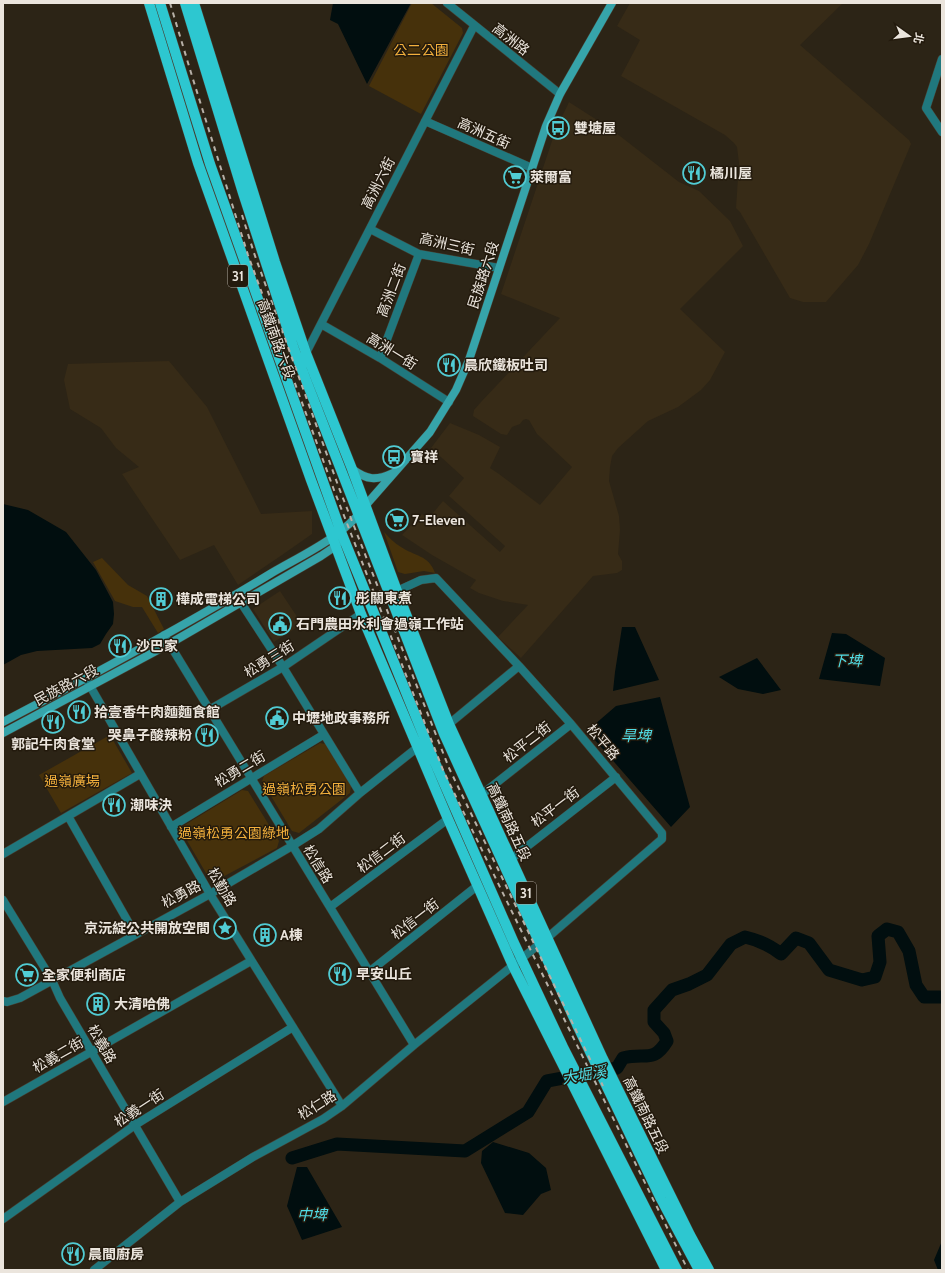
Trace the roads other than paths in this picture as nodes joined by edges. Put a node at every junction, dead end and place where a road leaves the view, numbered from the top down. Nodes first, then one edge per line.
1 (149, 3) edge
2 (160, 3) edge
3 (185, 3) edge
4 (194, 3) edge
5 (447, 3) edge
6 (612, 3) edge
7 (474, 26) junction
8 (942, 60) edge
9 (560, 94) junction
10 (217, 108) junction
11 (425, 121) junction
12 (942, 132) edge
13 (188, 134) junction
14 (239, 148) junction
15 (210, 164) junction
16 (532, 168) junction
17 (370, 229) junction
18 (419, 254) junction
19 (499, 268) junction
20 (321, 324) junction
21 (306, 353) junction
22 (380, 358) junction
23 (449, 402) junction
24 (352, 469) junction
25 (397, 471) junction
26 (365, 506) junction
27 (359, 515) junction
28 (341, 532) junction
29 (334, 542) junction
30 (397, 591) junction
31 (236, 595) junction
32 (241, 603) junction
33 (361, 614) junction
34 (164, 635) junction
35 (169, 644) junction
36 (519, 666) junction
37 (283, 667) junction
38 (88, 682) junction
39 (209, 710) junction
40 (3, 722) edge
41 (449, 724) junction
42 (571, 724) junction
43 (3, 733) edge
44 (323, 734) junction
45 (418, 747) junction
46 (140, 774) junction
47 (616, 777) junction
48 (251, 778) junction
49 (360, 793) junction
50 (481, 795) junction
51 (68, 816) junction
52 (448, 819) junction
53 (171, 827) junction
54 (292, 846) junction
55 (3, 854) edge
56 (511, 859) junction
57 (477, 886) junction
58 (210, 894) junction
59 (3, 900) edge
60 (330, 907) junction
61 (135, 934) junction
62 (544, 941) junction
63 (521, 959) junction
64 (251, 961) junction
65 (513, 966) junction
66 (368, 972) junction
67 (52, 980) junction
68 (3, 1001) edge
69 (293, 1027) junction
70 (414, 1045) junction
71 (91, 1051) junction
72 (3, 1102) edge
73 (342, 1106) junction
74 (135, 1125) junction
75 (661, 1199) junction
76 (180, 1202) junction
77 (3, 1219) edge
78 (643, 1226) junction
79 (690, 1235) junction
80 (670, 1258) junction
81 (94, 1270) edge
82 (666, 1270) edge
83 (677, 1270) edge
84 (699, 1270) edge
85 (709, 1270) edge

1 - 13 main road, 高鐵南路六段 / 31
2 - 15 main road, 高鐵南路六段 / 31
3 - 10 main road, 高鐵南路六段 / 31
4 - 14 main road, 高鐵南路六段 / 31
5 - 7 street, 高洲路
6 - 9 main road, 民族路六段
7 - 9 street, 高洲路
7 - 11 street, 高洲六街
8 - 12 street
9 - 16 main road, 民族路六段
10 - 14 main road
10 - 27 main road, 高鐵南路六段 / 31
11 - 16 street, 高洲五街
11 - 17 street, 高洲六街
13 - 15 main road
13 - 29 main road, 高鐵南路六段 / 31
14 - 21 main road, 高鐵南路六段 / 31
15 - 28 main road, 高鐵南路六段 / 31
16 - 19 main road, 民族路六段
17 - 18 street, 高洲三街
17 - 20 street, 高洲六街
18 - 19 street, 高洲三街
18 - 22 street, 高洲二街
19 - 23 main road, 民族路六段
20 - 21 street, 高洲六街
20 - 22 street, 高洲一街
21 - 24 main road, 高鐵南路六段 / 31
22 - 23 street, 高洲一街
23 - 25 main road, 民族路六段
24 - 25 main road
24 - 26 main road, 高鐵南路六段 / 31
25 - 26 main road, 民族路六段
26 - 27 main road, 民族路六段
26 - 30 main road, 高鐵南路五段 / 31
27 - 28 main road, 民族路六段
27 - 62 main road, 高鐵南路五段 / 31
28 - 29 main road, 民族路六段
28 - 63 main road, 31
29 - 31 main road, 民族路六段
29 - 32 main road, 民族路六段
29 - 33 main road, 31
30 - 36 street, 松平路
30 - 41 main road, 高鐵南路五段 / 31
31 - 32 street
31 - 34 main road, 民族路六段
32 - 35 main road, 民族路六段
32 - 37 street
33 - 37 street, 松勇三街
33 - 45 main road, 31
34 - 35 street, 松信路
34 - 38 main road, 民族路六段
35 - 38 main road, 民族路六段
35 - 39 street, 松信路
36 - 41 street
36 - 42 street, 松平路
37 - 39 street, 松勇三街
37 - 44 street
38 - 40 main road, 民族路六段
38 - 43 main road, 民族路六段
38 - 46 street, 松勤路
39 - 48 street, 松信路
41 - 50 main road, 高鐵南路五段 / 31
42 - 47 street, 松平路
42 - 50 street, 松平二街
44 - 48 street, 松勇二街
44 - 49 street
45 - 49 street, 松勇路
45 - 52 main road, 31
46 - 51 street
46 - 53 street, 松勤路
47 - 56 street, 松平一街
47 - 62 street, 松平路
48 - 53 street, 松勇二街
48 - 54 street, 松信路
49 - 54 street, 松勇路
50 - 56 main road, 高鐵南路五段 / 31
51 - 55 street
51 - 61 street
52 - 57 main road, 31
52 - 60 street, 松信二街
53 - 58 street, 松勤路
54 - 58 street, 松勇路
54 - 60 street, 松信路
56 - 62 main road, 高鐵南路五段 / 31
57 - 65 main road, 31
57 - 66 street, 松信一街
58 - 61 street, 松勇路
58 - 64 street, 松勤路
59 - 67 street, 松義路
60 - 66 street, 松信路
61 - 67 street, 松勇路
62 - 63 street, 松仁路
62 - 75 main road, 高鐵南路五段 / 31
62 - 79 main road, 高鐵南路五段 / 31
63 - 65 street, 松仁路
63 - 80 main road, 31
64 - 69 street, 松勤路
64 - 71 street, 松義二街
65 - 70 street, 松仁路
65 - 78 main road, 31
66 - 70 street, 松信路
67 - 68 street, 松勇路
67 - 71 street, 松義路
69 - 73 street, 松勤路
69 - 74 street, 松義一街
70 - 73 street, 松仁路
71 - 72 street, 松義二街
71 - 74 street, 松義路
73 - 76 street, 松仁路
74 - 76 street, 松義路
74 - 77 street, 松義一街
75 - 79 main road
75 - 84 main road, 高鐵南路五段 / 31
76 - 81 street, 松仁路
78 - 80 main road
78 - 82 main road, 31
79 - 85 main road, 高鐵南路五段 / 31
80 - 83 main road, 31

